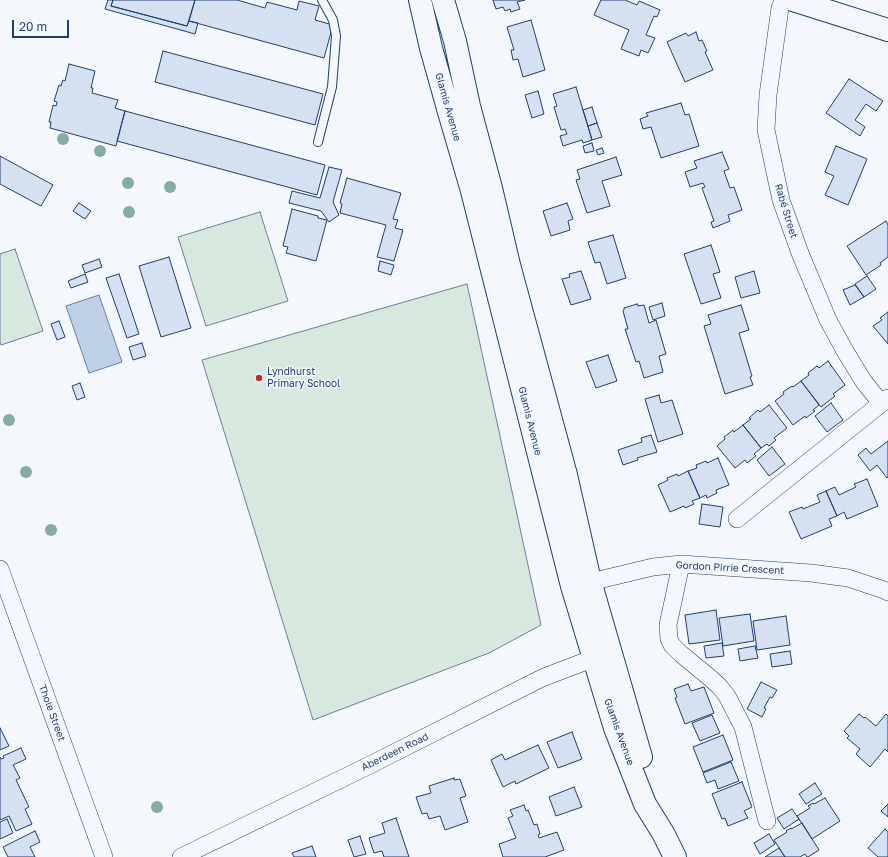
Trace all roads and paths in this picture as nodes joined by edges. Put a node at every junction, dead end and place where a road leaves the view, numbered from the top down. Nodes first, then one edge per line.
1 (322, 0) edge
2 (420, 0) edge
3 (443, 0) edge
4 (783, 0) edge
5 (792, 0) edge
6 (888, 30) edge
7 (454, 41) junction
8 (431, 48) junction
9 (469, 106) junction
10 (449, 112) junction
11 (318, 142) dead end
12 (482, 190) junction
13 (884, 401) edge
14 (737, 519) dead end
15 (681, 564) junction
16 (0, 569) edge
17 (581, 584) junction
18 (888, 592) edge
19 (603, 655) junction
20 (766, 822) dead end
21 (104, 857) edge
22 (181, 857) edge
23 (675, 857) edge

1 - 11 lane
2 - 8 main road, Glamis Avenue
3 - 7 main road, Glamis Avenue
4 - 13 street, Rabé Street
5 - 6 main road
7 - 8 main road
7 - 9 main road, Glamis Avenue
8 - 10 main road, Glamis Avenue
9 - 10 main road
9 - 12 main road, Glamis Avenue
10 - 12 main road, Glamis Avenue
12 - 17 main road, Glamis Avenue
13 - 14 street, Rabé Street
15 - 17 street, Gordon Pirrie Crescent
15 - 18 street, Gordon Pirrie Crescent
15 - 20 street
16 - 21 street, Thole Street
17 - 19 main road, Glamis Avenue
19 - 22 street, Aberdeen Road
19 - 23 main road, Glamis Avenue

